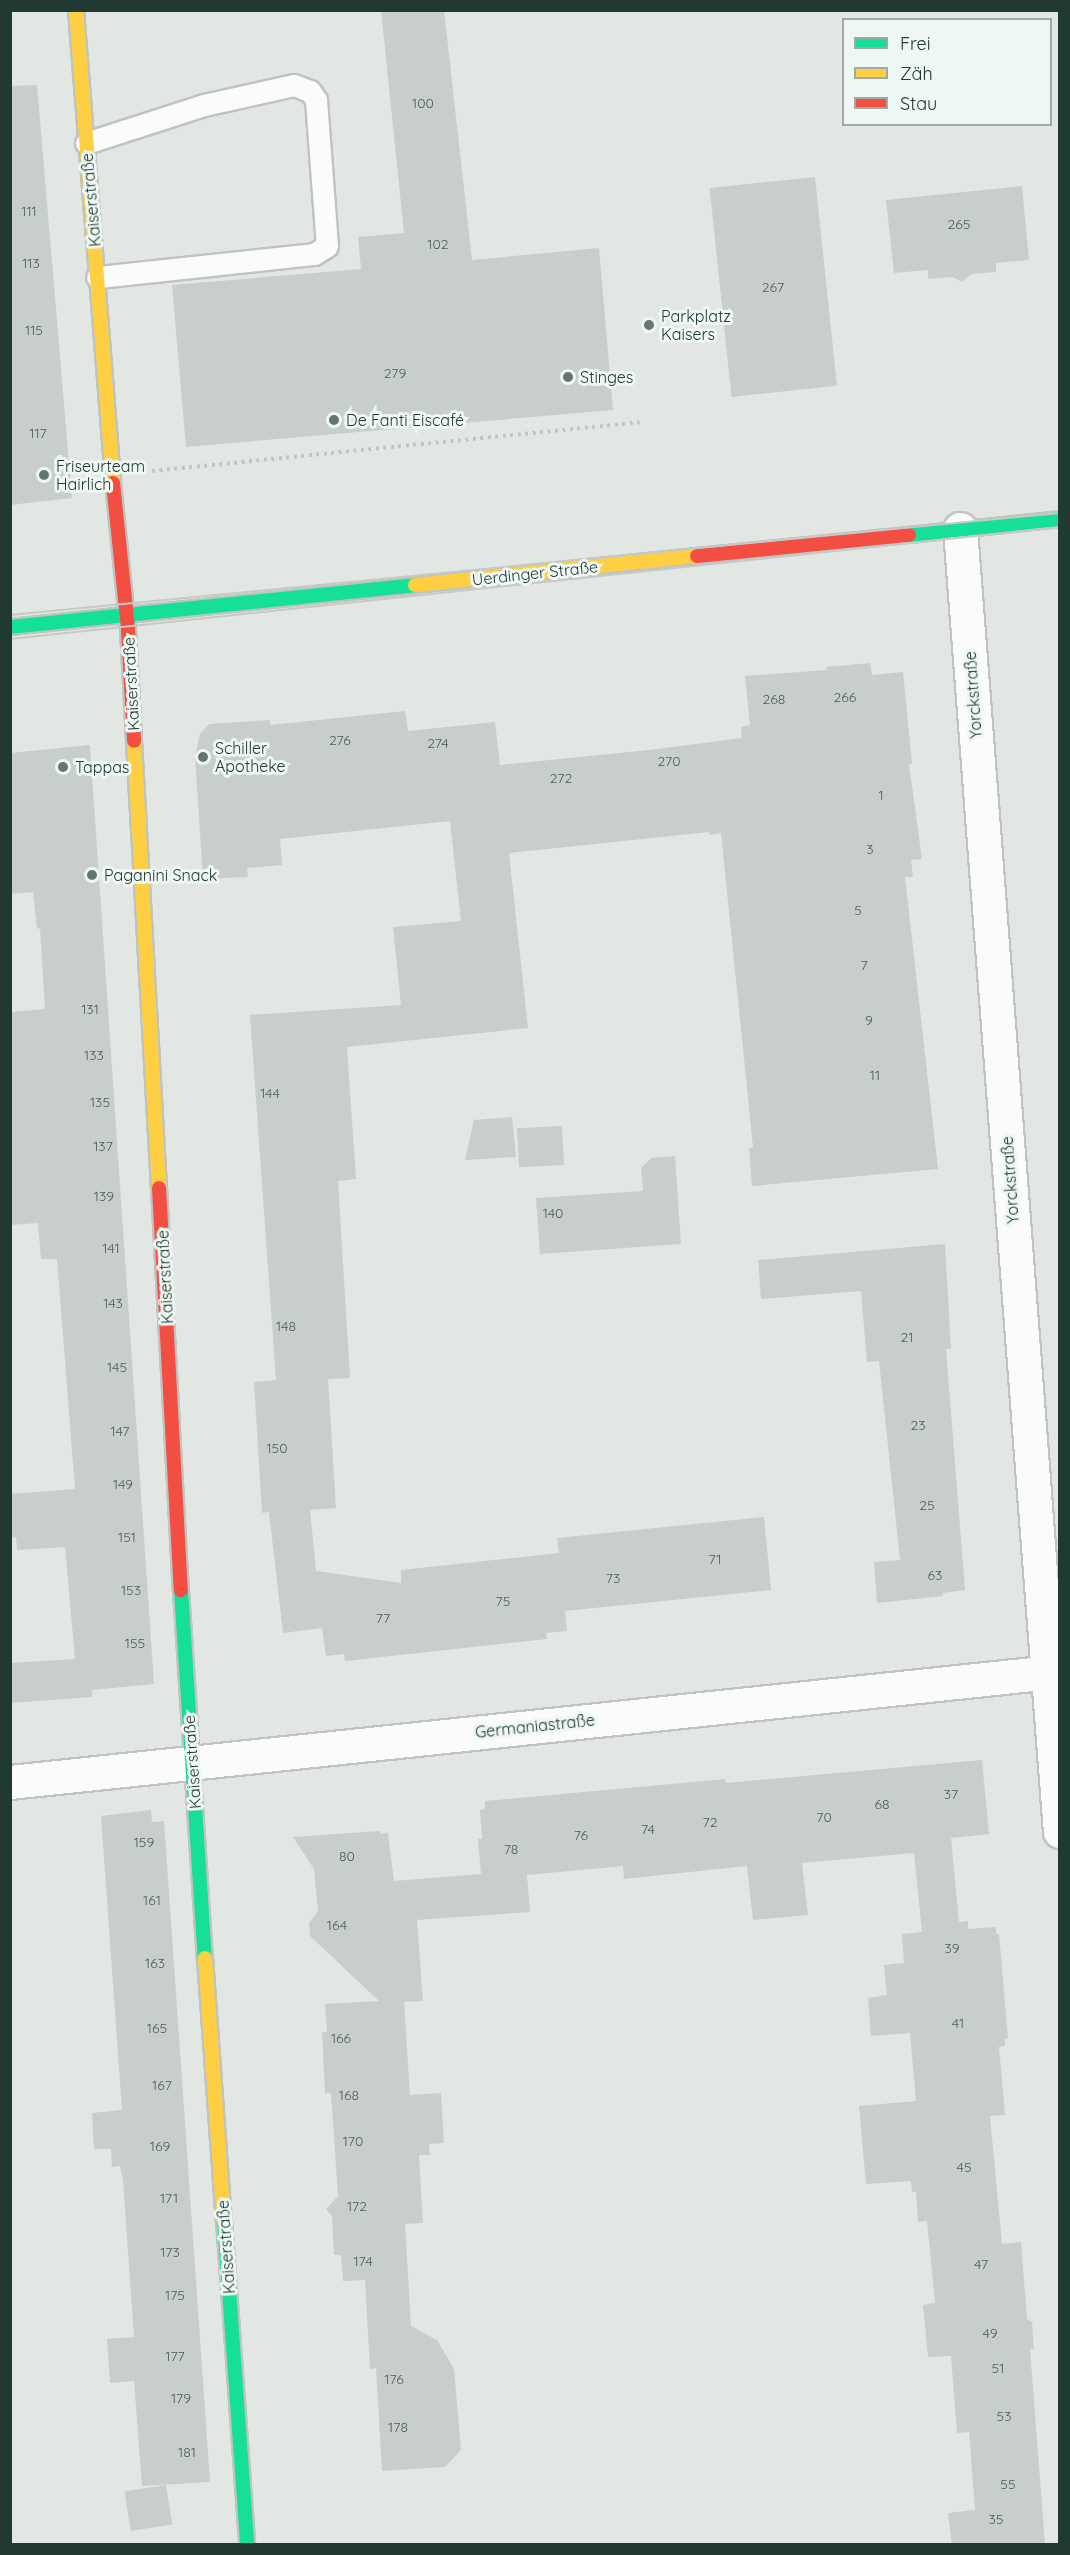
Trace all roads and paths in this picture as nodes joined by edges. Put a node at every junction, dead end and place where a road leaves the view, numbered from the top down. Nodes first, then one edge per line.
1 (76, 10) edge
2 (86, 143) junction
3 (97, 277) junction
4 (640, 422) dead end
5 (112, 475) junction
6 (1059, 519) edge
7 (960, 529) junction
8 (126, 615) junction
9 (10, 627) edge
10 (1053, 1672) edge
11 (191, 1764) junction
12 (10, 1782) edge
13 (1059, 1830) edge
14 (247, 2544) edge

1 - 2 street, Kaiserstraße
2 - 3 street, Kaiserstraße
2 - 3 lane
3 - 5 street, Kaiserstraße
4 - 5 path
5 - 8 street, Kaiserstraße
6 - 7 street, Uerdinger Straße
7 - 8 street, Uerdinger Straße
7 - 10 street, Yorckstraße
8 - 9 street, Uerdinger Straße
8 - 11 street, Kaiserstraße
10 - 11 street, Germaniastraße
10 - 13 street, Yorckstraße
11 - 12 street, Germaniastraße
11 - 14 street, Kaiserstraße

